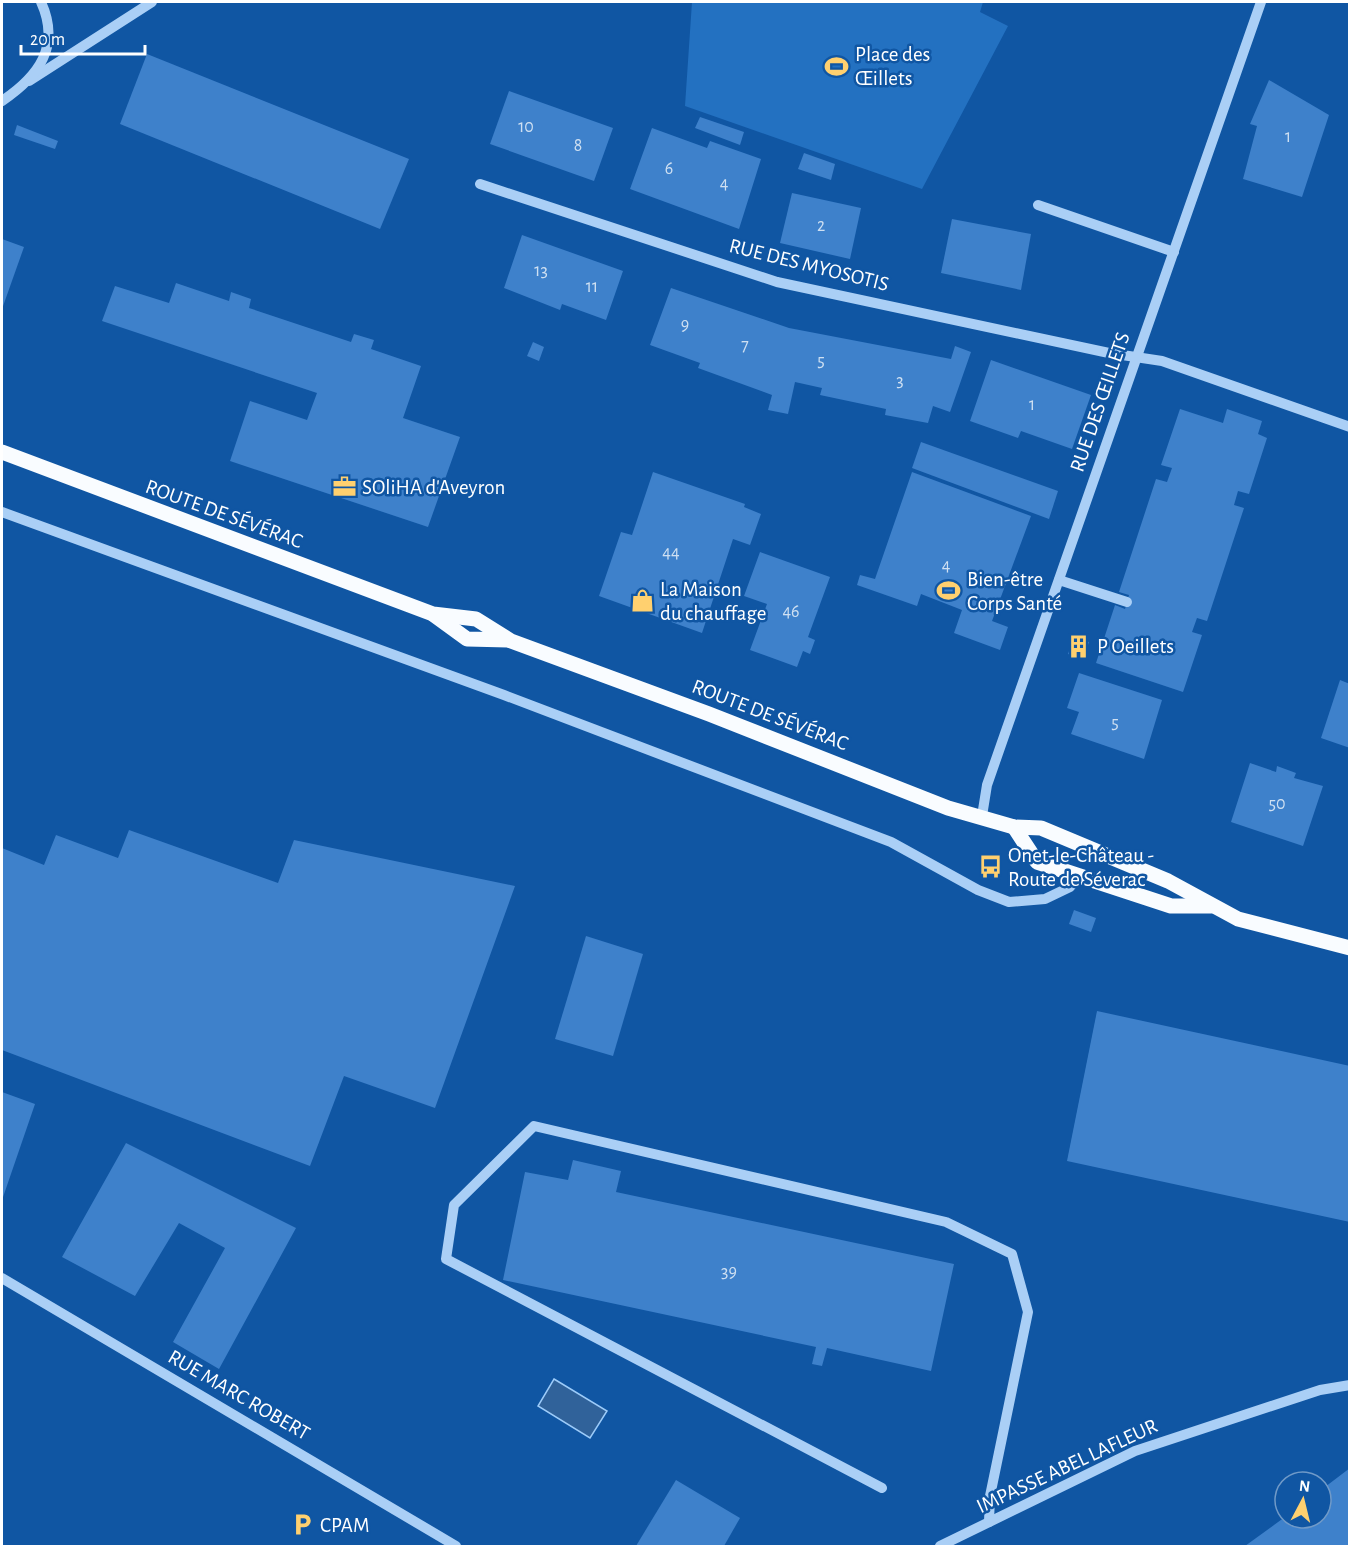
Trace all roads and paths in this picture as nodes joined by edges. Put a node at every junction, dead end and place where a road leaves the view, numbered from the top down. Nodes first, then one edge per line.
1 (41, 2) edge
2 (152, 2) edge
3 (1261, 2) edge
4 (28, 81) junction
5 (2, 101) edge
6 (480, 184) dead end
7 (1038, 205) dead end
8 (1174, 252) junction
9 (1136, 357) junction
10 (1350, 427) edge
11 (2, 452) edge
12 (2, 512) edge
13 (1059, 580) junction
14 (1127, 602) dead end
15 (982, 816) junction
16 (1014, 827) junction
17 (1080, 876) junction
18 (1214, 906) junction
19 (1350, 948) edge
20 (2, 1278) edge
21 (1350, 1385) edge
22 (882, 1488) dead end
23 (989, 1522) junction
24 (456, 1546) edge
25 (940, 1546) edge

1 - 4 street
2 - 4 street
3 - 8 street, RUE DES ŒILLETS
4 - 5 street
6 - 9 street, RUE DES MYOSOTIS
7 - 8 street
8 - 9 street, RUE DES ŒILLETS
9 - 10 street, RUE DES MYOSOTIS
9 - 13 street, RUE DES ŒILLETS
11 - 15 main road, ROUTE DE SÉVÉRAC
12 - 17 street
13 - 14 street
13 - 15 street, RUE DES ŒILLETS
15 - 16 main road, ROUTE DE SÉVÉRAC
16 - 17 main road, ROUTE DE SÉVÉRAC
16 - 18 main road, ROUTE DE SÉVÉRAC
17 - 18 main road, ROUTE DE SÉVÉRAC
18 - 19 main road, ROUTE DE SÉVÉRAC
20 - 24 street, RUE MARC ROBERT
21 - 23 street, IMPASSE ABEL LAFLEUR
22 - 23 street
23 - 25 street, IMPASSE ABEL LAFLEUR

